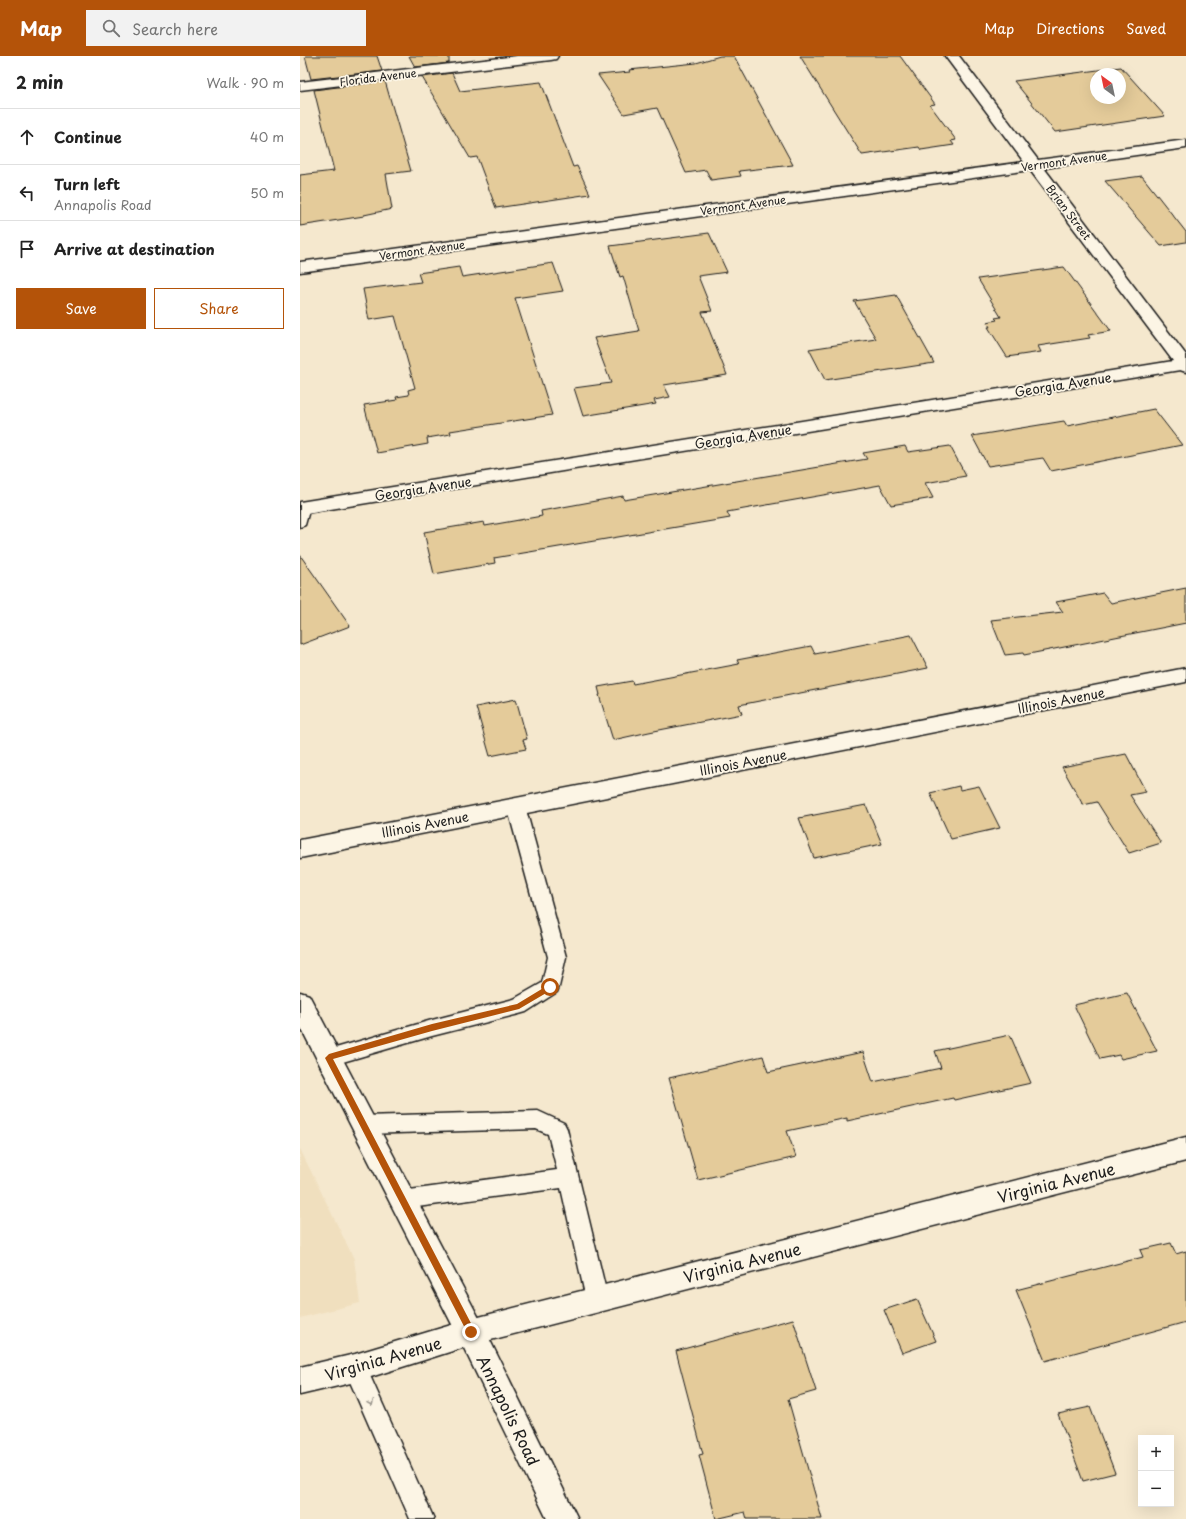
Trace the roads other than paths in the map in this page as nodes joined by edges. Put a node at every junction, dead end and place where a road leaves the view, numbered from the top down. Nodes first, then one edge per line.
1 (551, 56) edge
2 (952, 56) edge
3 (300, 86) edge
4 (1186, 144) edge
5 (1034, 165) junction
6 (300, 267) edge
7 (1185, 365) edge
8 (301, 512) edge
9 (1186, 675) edge
10 (516, 806) junction
11 (300, 849) edge
12 (300, 1002) edge
13 (329, 1058) junction
14 (364, 1125) junction
15 (1186, 1149) edge
16 (568, 1178) junction
17 (402, 1200) junction
18 (597, 1299) junction
19 (471, 1332) junction
20 (355, 1368) junction
21 (300, 1381) edge
22 (422, 1519) edge
23 (563, 1519) edge

1 - 3 street, Florida Avenue
2 - 5 street, Brian Street
4 - 5 street, Vermont Avenue
5 - 6 street, Vermont Avenue
5 - 7 street, Brian Street
7 - 8 street, Georgia Avenue
9 - 10 street, Illinois Avenue
10 - 11 street, Illinois Avenue
10 - 13 lane
12 - 13 street, Annapolis Road
13 - 14 street, Annapolis Road
14 - 16 lane
14 - 17 street, Annapolis Road
15 - 18 street, Virginia Avenue
16 - 17 lane
16 - 18 lane
17 - 19 street, Annapolis Road
18 - 19 street, Virginia Avenue
19 - 20 street, Virginia Avenue
19 - 23 street, Annapolis Road
20 - 21 street, Virginia Avenue
20 -> 22 lane

